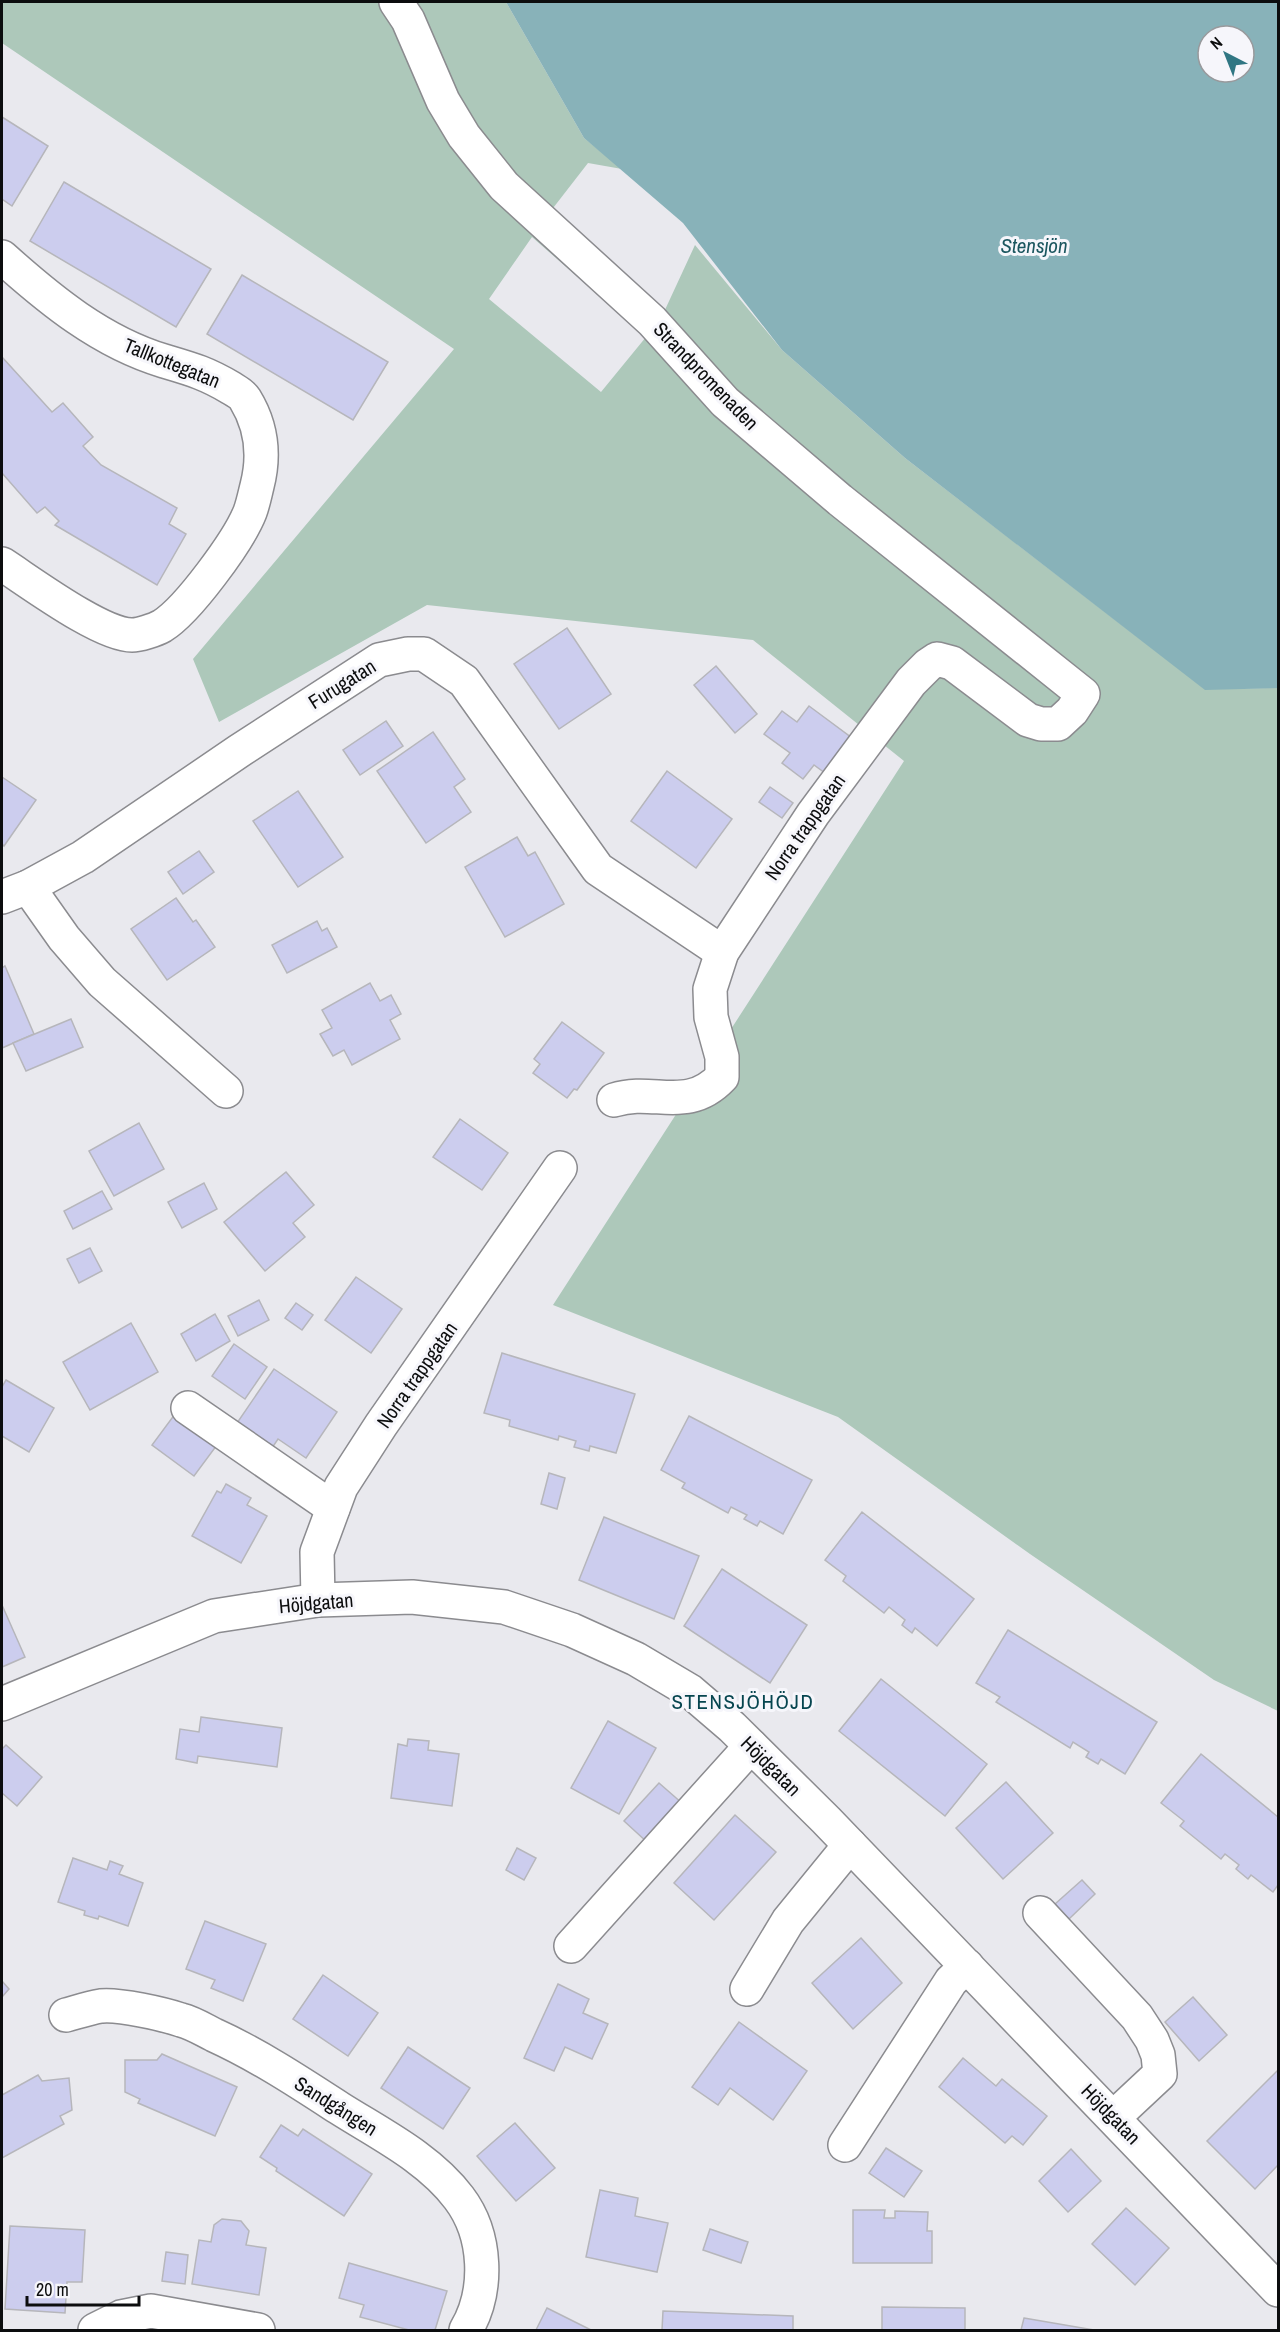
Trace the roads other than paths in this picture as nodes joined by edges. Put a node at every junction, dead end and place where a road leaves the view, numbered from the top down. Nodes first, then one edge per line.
1 (396, 2) edge
2 (2, 257) edge
3 (2, 564) edge
4 (1083, 694) joint
5 (15, 892) edge
6 (722, 952) junction
7 (226, 1091) dead end
8 (614, 1100) dead end
9 (560, 1168) dead end
10 (188, 1408) dead end
11 (333, 1508) junction
12 (318, 1600) junction
13 (2, 1704) edge
14 (751, 1746) junction
15 (850, 1845) junction
16 (1040, 1913) dead end
17 (571, 1946) dead end
18 (967, 1966) junction
19 (747, 1989) dead end
20 (66, 2015) dead end
21 (1114, 2117) junction
22 (845, 2145) dead end
23 (1278, 2290) edge
24 (95, 2331) edge
25 (258, 2331) edge
26 (466, 2331) edge

1 - 4 street, Strandpromenaden
2 - 3 street, Tallkottegatan
4 - 6 street, Norra trappgatan
5 - 6 street, Furugatan
5 - 7 street, Furugatan
6 - 8 street, Norra trappgatan
9 - 11 street, Norra trappgatan
10 - 11 street
11 - 12 street, Norra trappgatan
12 - 13 street, Höjdgatan
12 - 14 street, Höjdgatan
14 - 15 street, Höjdgatan
14 - 17 street
15 - 18 street, Höjdgatan
15 - 19 street
16 - 21 street
18 - 21 street, Höjdgatan
18 - 22 street
20 - 26 street, Sandgången
21 - 23 street, Höjdgatan
24 - 25 street

